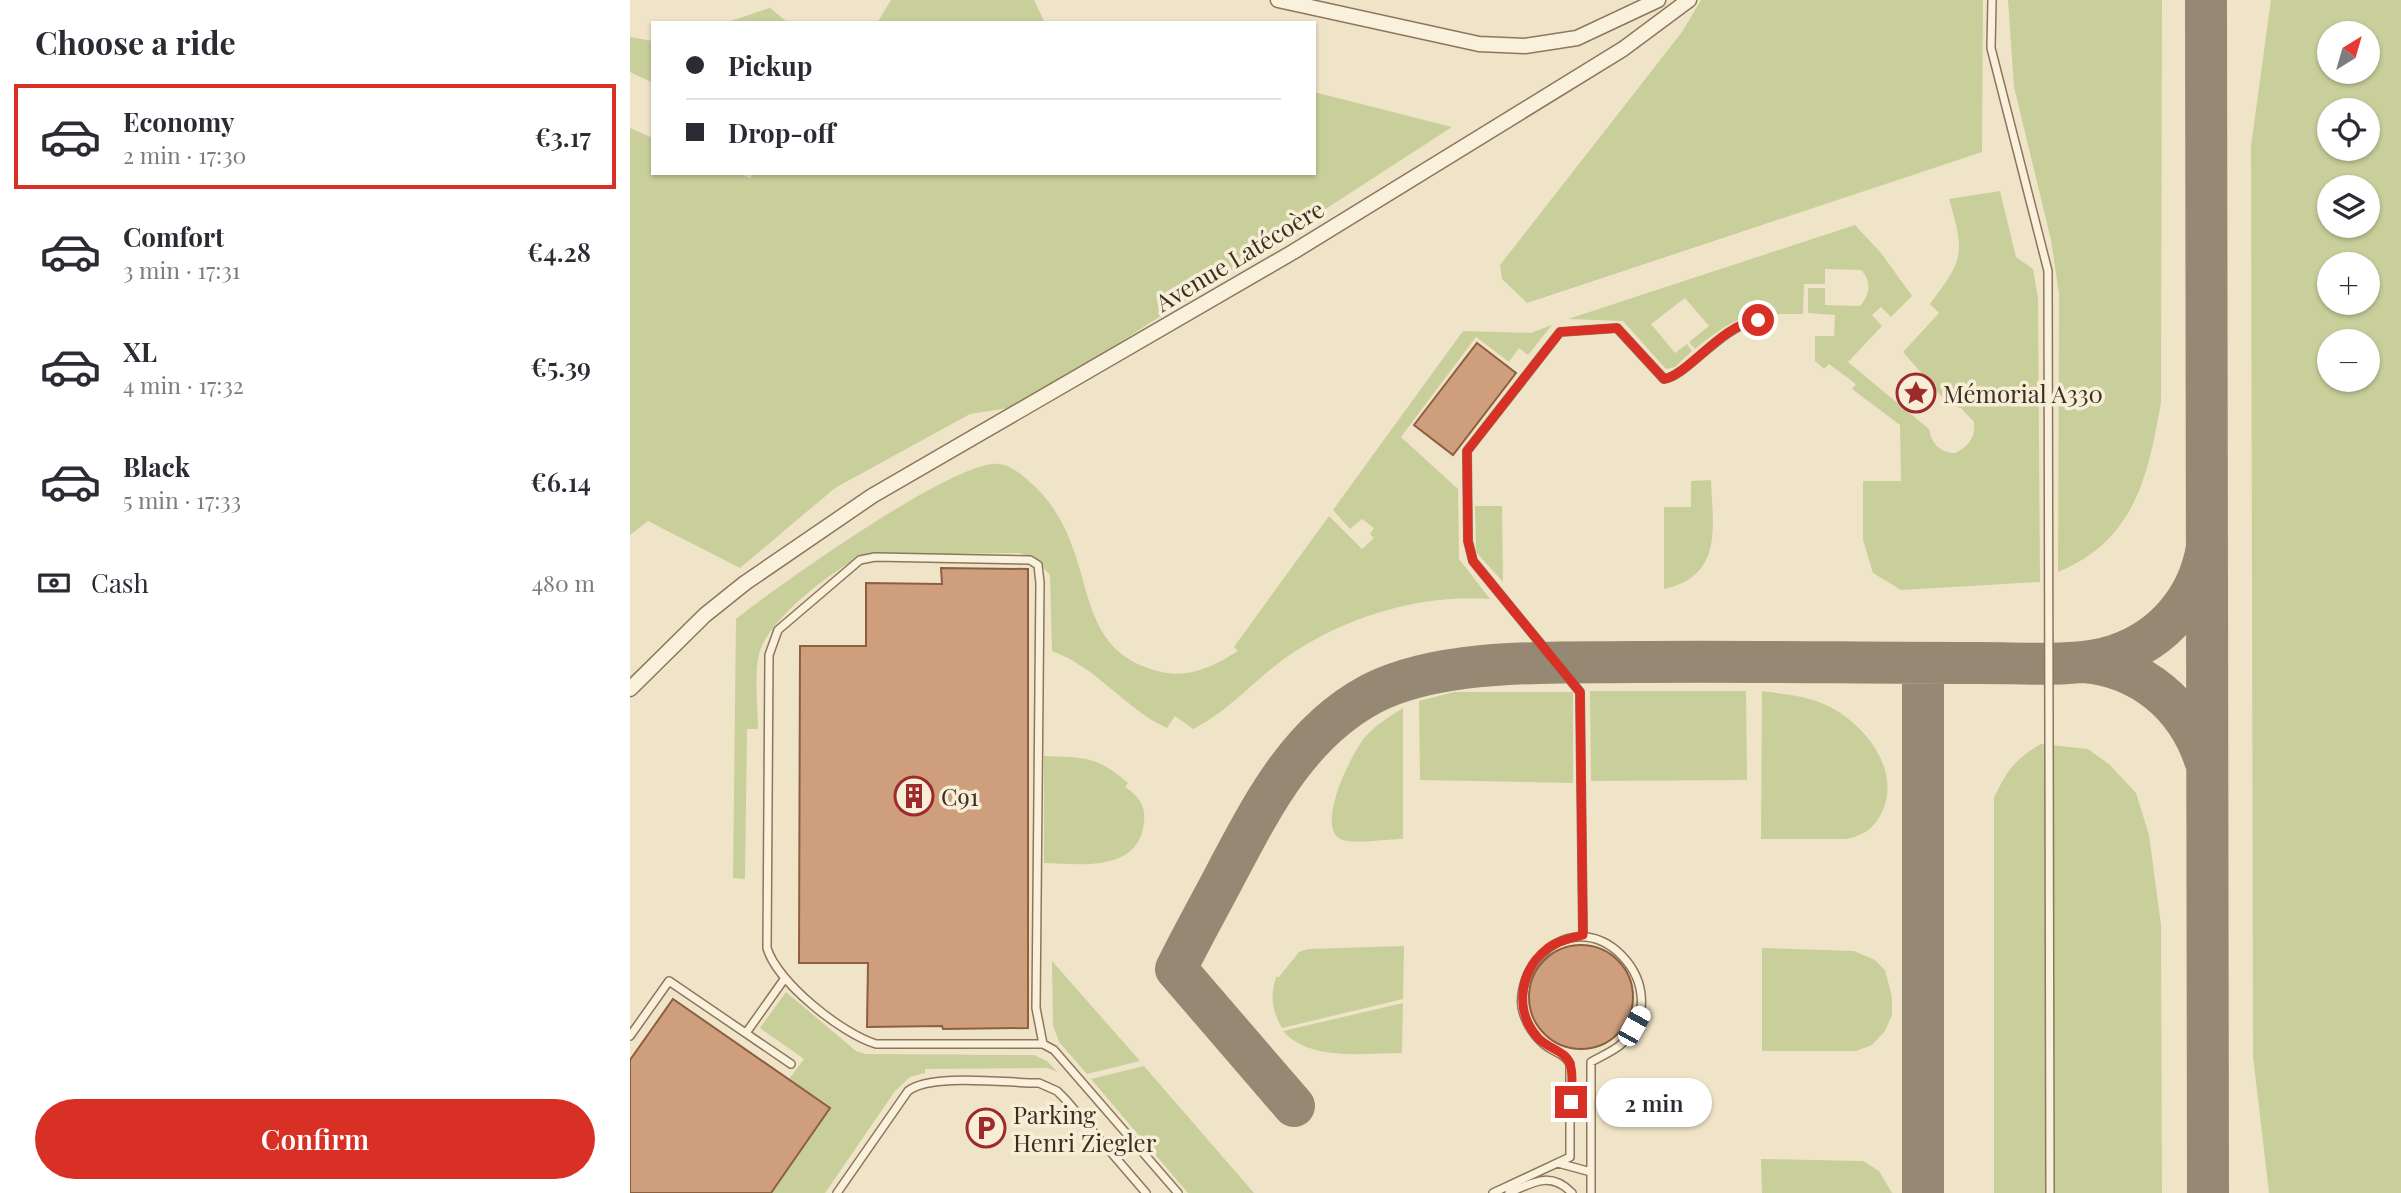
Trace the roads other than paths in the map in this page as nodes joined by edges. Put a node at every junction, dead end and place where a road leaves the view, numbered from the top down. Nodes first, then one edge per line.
1 (1278, 0) edge
2 (1658, 0) edge
3 (1992, 0) edge
4 (1687, 1) edge
5 (1758, 320) dead end
6 (630, 689) edge
7 (1583, 935) junction
8 (785, 978) junction
9 (746, 1033) junction
10 (630, 1036) edge
11 (1043, 1044) junction
12 (790, 1064) dead end
13 (1558, 1163) junction
14 (1591, 1172) junction
15 (837, 1193) edge
16 (1146, 1193) edge
17 (1178, 1193) edge
18 (1493, 1193) edge
19 (1509, 1193) edge
20 (1572, 1193) edge
21 (1591, 1193) edge
22 (2050, 1193) edge

1 - 2 street
3 - 22 lane
4 - 6 street, Avenue Latécoère
5 - 7 lane
7 - 13 lane
7 - 14 lane
8 - 9 lane
8 - 11 lane
8 - 11 lane
9 - 10 lane
9 - 12 lane
11 - 17 lane
13 - 14 lane
13 - 18 lane
14 - 21 lane
15 - 16 lane
19 - 20 lane

